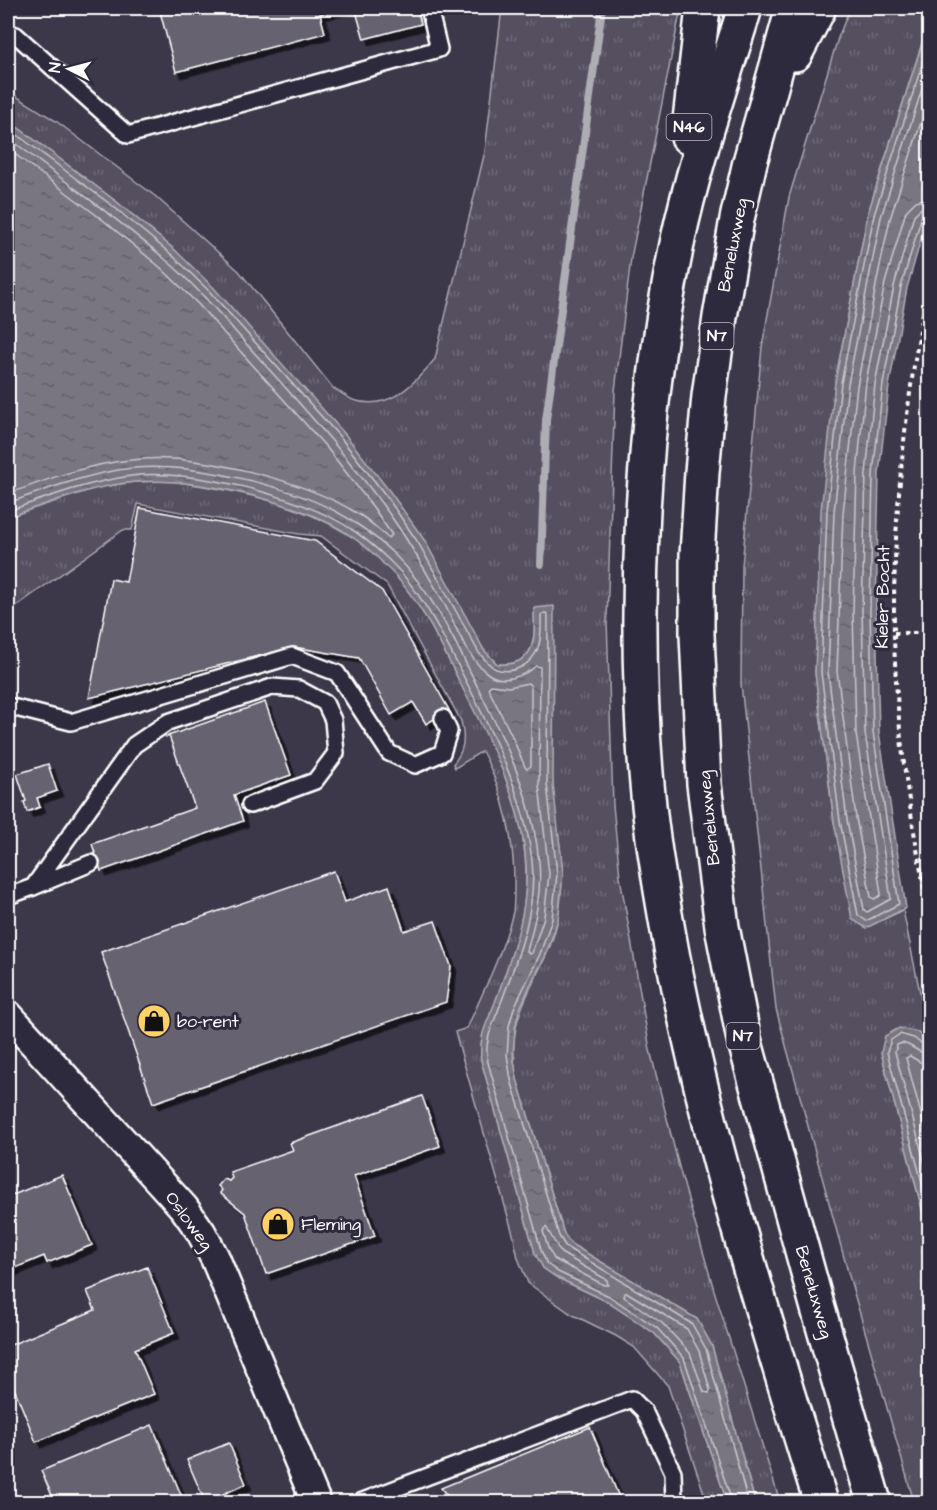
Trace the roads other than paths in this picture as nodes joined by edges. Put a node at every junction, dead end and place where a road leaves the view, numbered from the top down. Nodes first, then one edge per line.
1 (429, 8) edge
2 (703, 8) edge
3 (745, 8) edge
4 (793, 8) edge
5 (819, 8) edge
6 (8, 32) edge
7 (761, 120) junction
8 (677, 247) junction
9 (8, 706) edge
10 (444, 718) dead end
11 (250, 805) dead end
12 (91, 863) dead end
13 (33, 887) junction
14 (8, 896) edge
15 (8, 1015) edge
16 (384, 1498) edge
17 (316, 1503) edge
18 (360, 1503) edge
19 (674, 1503) edge
20 (821, 1503) edge
21 (874, 1503) edge

1 - 6 lane
2 - 8 highway, N46
3 - 8 highway
4 - 7 highway, N7
5 - 7 highway, N7
7 - 21 highway, Beneluxweg / N7
8 - 20 highway
9 - 10 lane
11 - 13 lane
12 - 13 lane
13 - 14 lane
15 - 17 street, Osloweg
16 - 18 lane
16 - 19 lane

